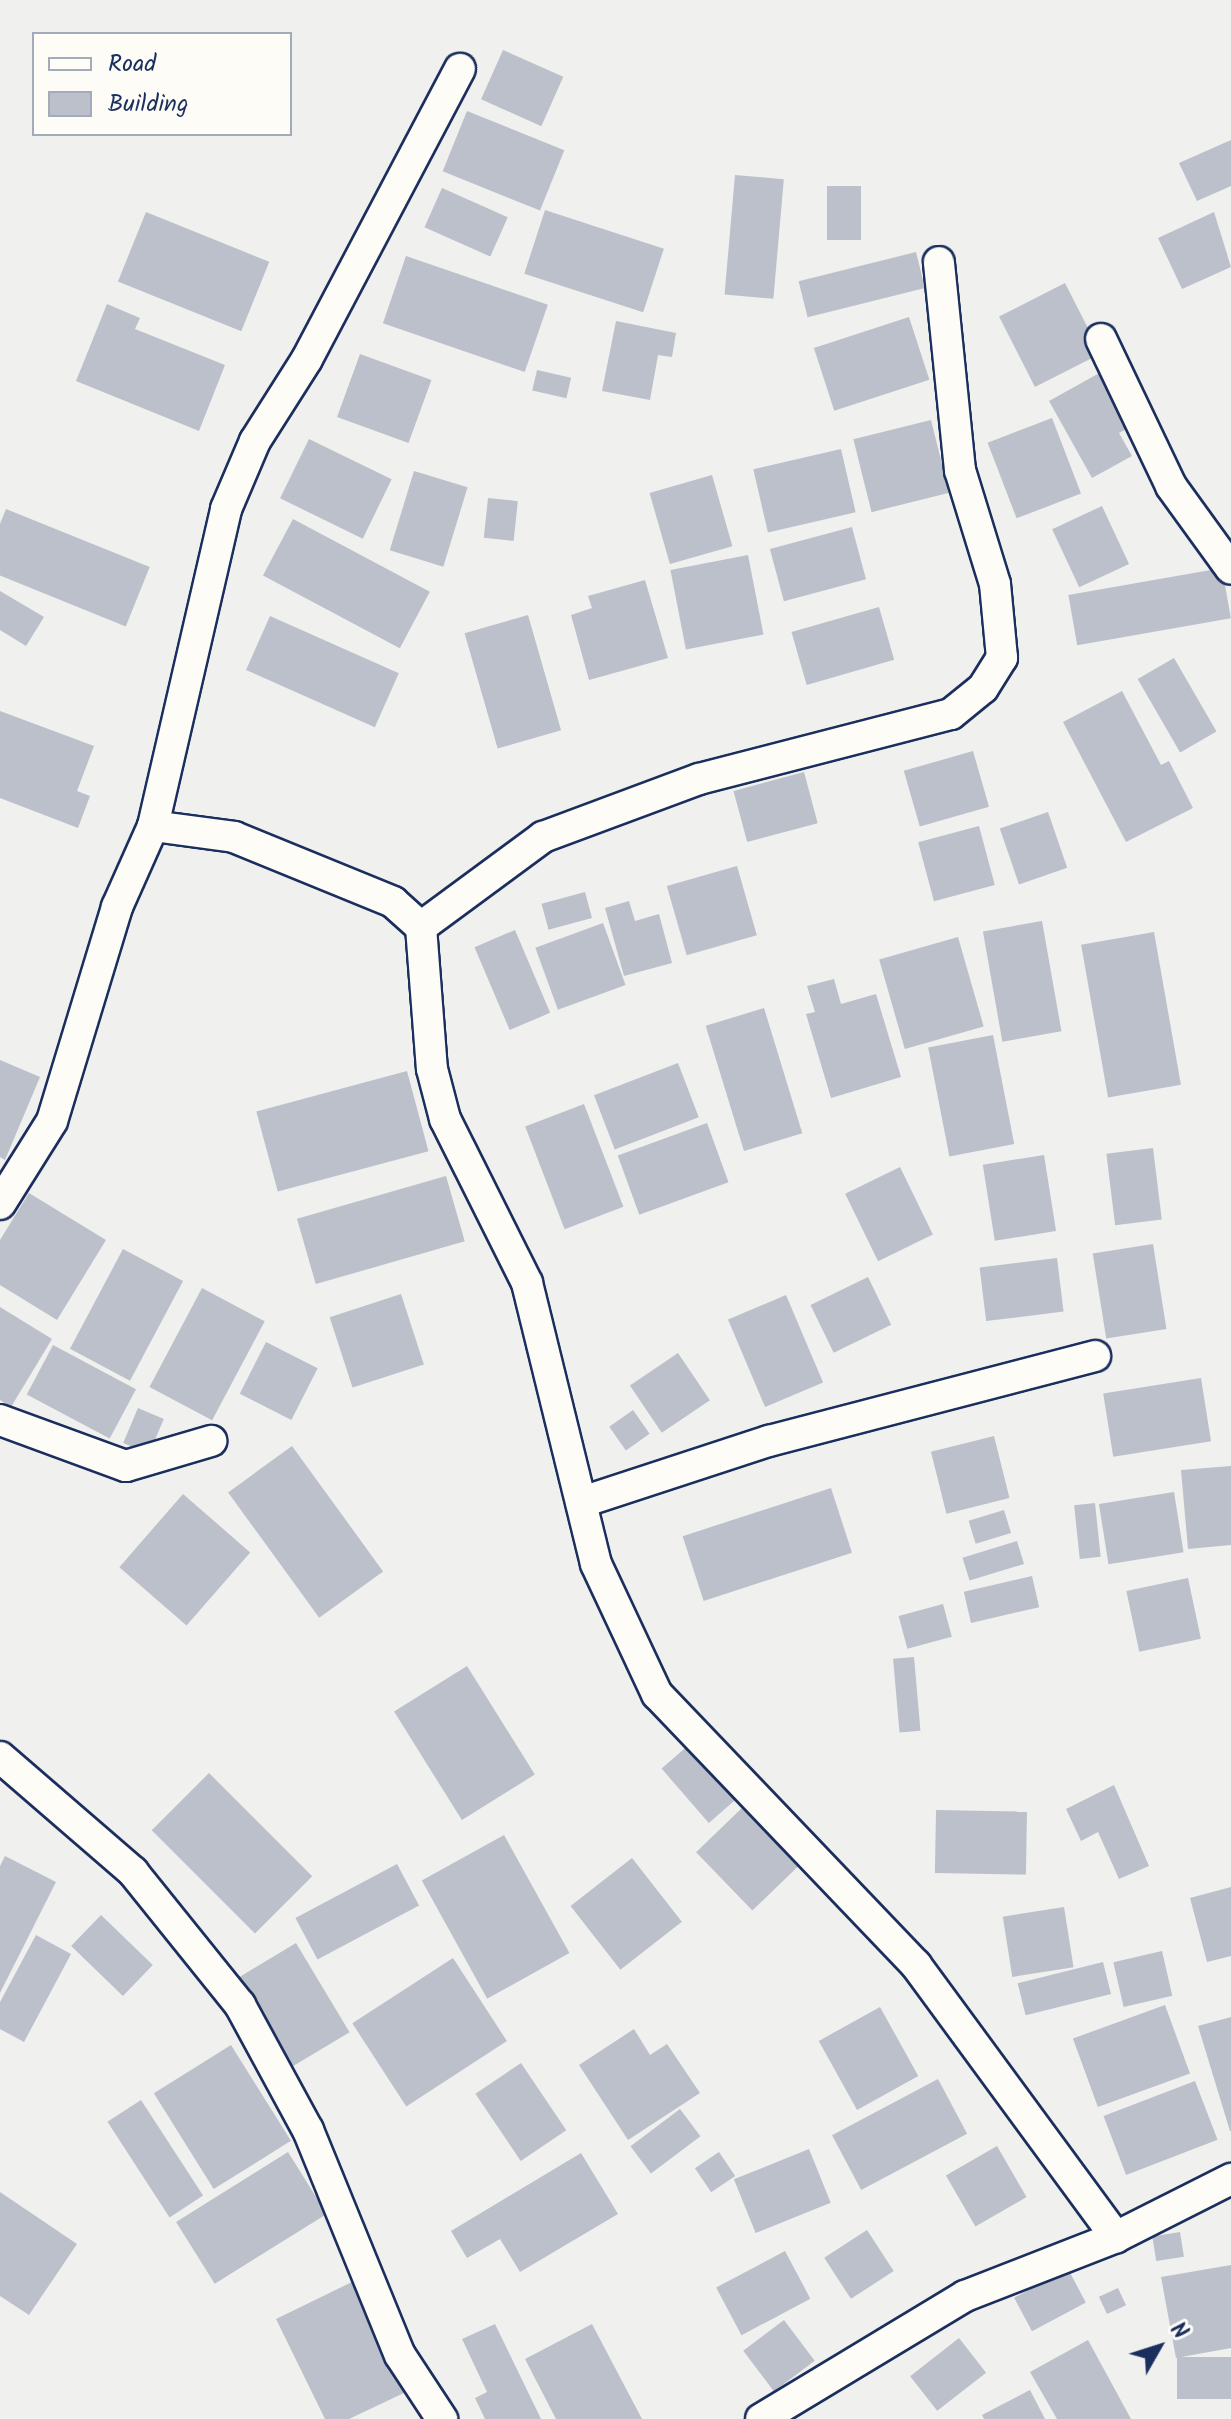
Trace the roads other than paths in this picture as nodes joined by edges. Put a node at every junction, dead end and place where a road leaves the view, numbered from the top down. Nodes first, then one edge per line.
1 (460, 69) dead end
2 (939, 262) dead end
3 (1101, 339) dead end
4 (1231, 569) edge
5 (153, 826) junction
6 (421, 927) junction
7 (0, 1204) edge
8 (1095, 1356) dead end
9 (0, 1420) edge
10 (211, 1441) dead end
11 (585, 1501) junction
12 (0, 1757) edge
13 (1231, 2179) edge
14 (1116, 2237) junction
15 (442, 2419) edge
16 (761, 2419) edge

1 - 5 street
2 - 6 street
3 - 4 street
5 - 6 street
5 - 7 street
6 - 11 street
8 - 11 street
9 - 10 street
11 - 14 street
12 - 15 street
13 - 14 street
14 - 16 street

